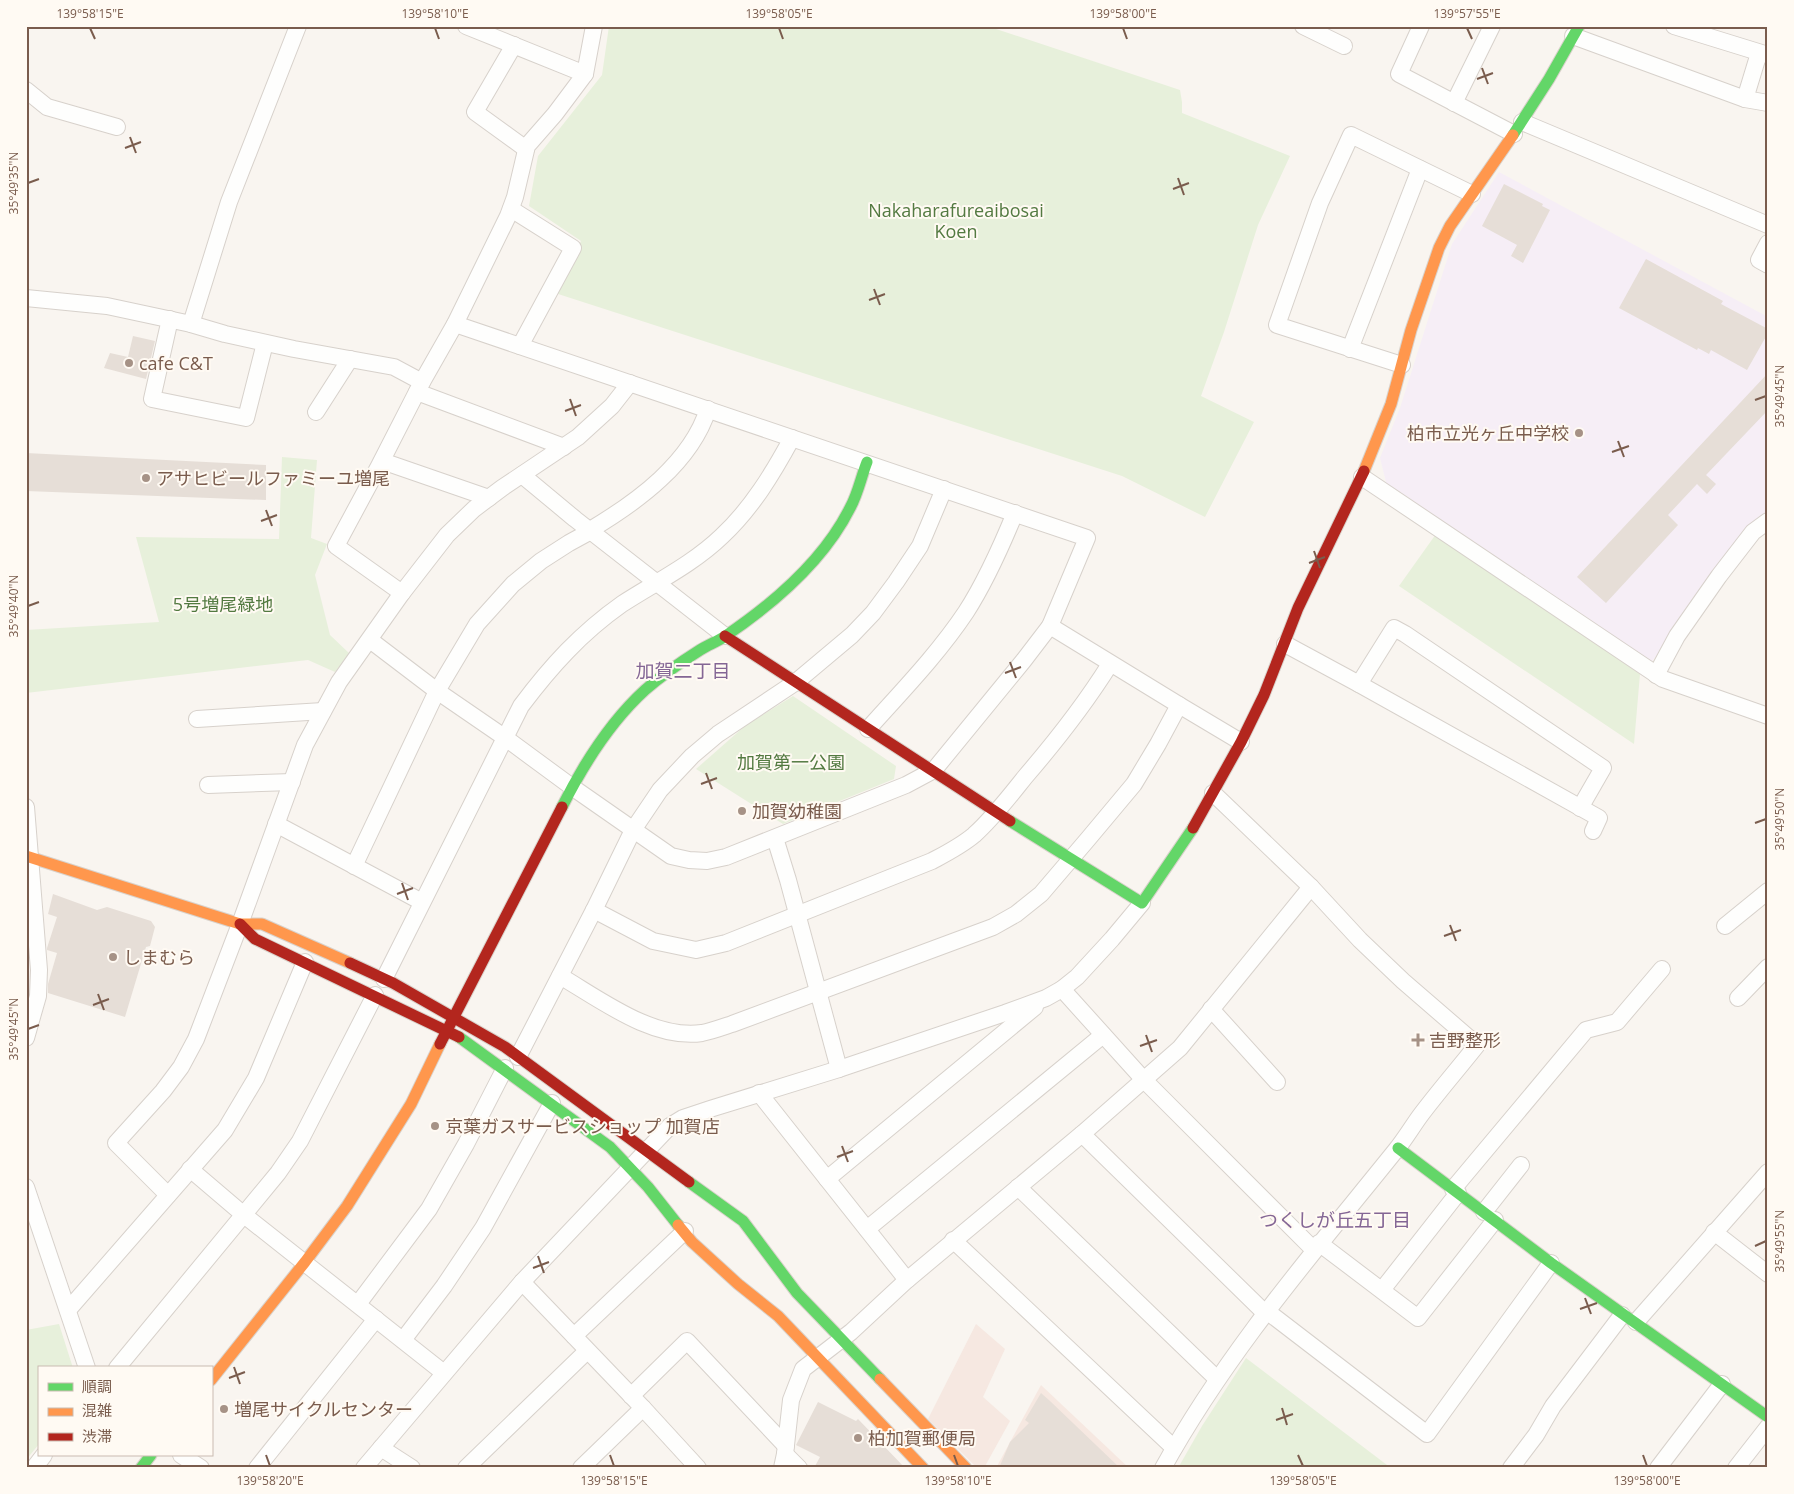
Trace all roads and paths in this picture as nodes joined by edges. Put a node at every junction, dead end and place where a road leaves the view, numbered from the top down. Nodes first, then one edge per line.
1 (298, 26) edge
2 (466, 26) edge
3 (594, 26) edge
4 (1303, 26) edge
5 (1422, 26) edge
6 (1492, 26) edge
7 (1674, 26) edge
8 (1576, 31) edge
9 (514, 45) junction
10 (1344, 46) dead end
11 (1763, 54) edge
12 (585, 74) junction
13 (26, 90) edge
14 (1745, 99) junction
15 (1454, 103) junction
16 (1768, 103) edge
17 (117, 127) dead end
18 (1518, 128) junction
19 (526, 149) junction
20 (1420, 169) junction
21 (1472, 194) junction
22 (511, 209) junction
23 (1768, 224) edge
24 (1768, 243) edge
25 (1768, 265) edge
26 (26, 298) edge
27 (170, 319) junction
28 (191, 324) junction
29 (455, 324) junction
30 (265, 343) junction
31 (520, 346) junction
32 (1350, 349) junction
33 (350, 359) junction
34 (1402, 365) junction
35 (630, 383) junction
36 (419, 387) junction
37 (708, 409) junction
38 (316, 412) dead end
39 (792, 438) junction
40 (564, 447) junction
41 (382, 461) junction
42 (867, 462) junction
43 (522, 475) junction
44 (1362, 477) junction
45 (944, 489) junction
46 (489, 498) junction
47 (1015, 513) junction
48 (1768, 521) edge
49 (591, 531) junction
50 (656, 583) junction
51 (402, 593) junction
52 (1050, 626) junction
53 (725, 636) junction
54 (370, 640) junction
55 (1285, 644) junction
56 (1110, 664) junction
57 (1656, 675) junction
58 (796, 682) junction
59 (1359, 684) junction
60 (437, 691) junction
61 (1179, 705) junction
62 (323, 712) junction
63 (1768, 716) edge
64 (197, 719) dead end
65 (868, 729) junction
66 (504, 737) junction
67 (1241, 742) junction
68 (934, 770) junction
69 (292, 782) junction
70 (208, 785) dead end
71 (572, 788) junction
72 (1213, 793) junction
73 (26, 807) edge
74 (1580, 808) junction
75 (996, 812) junction
76 (276, 824) junction
77 (633, 830) junction
78 (1593, 831) dead end
79 (774, 838) junction
80 (28, 857) edge
81 (1071, 859) junction
82 (354, 866) junction
83 (1311, 887) junction
84 (1768, 891) edge
85 (422, 902) junction
86 (1142, 903) junction
87 (594, 910) junction
88 (797, 914) junction
89 (240, 924) junction
90 (1724, 926) dead end
91 (305, 962) junction
92 (1768, 967) edge
93 (1662, 969) dead end
94 (560, 976) junction
95 (384, 979) junction
96 (1062, 989) junction
97 (817, 993) junction
98 (375, 995) junction
99 (1046, 998) junction
100 (1738, 998) dead end
101 (1211, 1009) junction
102 (453, 1016) junction
103 (446, 1030) junction
104 (1102, 1035) junction
105 (26, 1038) edge
106 (518, 1057) junction
107 (505, 1068) junction
108 (839, 1069) junction
109 (1144, 1080) junction
110 (1277, 1082) dead end
111 (759, 1093) junction
112 (552, 1103) junction
113 (1082, 1134) junction
114 (1398, 1148) junction
115 (646, 1150) junction
116 (1521, 1165) dead end
117 (630, 1168) junction
118 (190, 1170) junction
119 (1768, 1172) edge
120 (827, 1179) junction
121 (26, 1187) edge
122 (1018, 1187) junction
123 (1456, 1191) junction
124 (168, 1195) junction
125 (244, 1215) junction
126 (1490, 1216) junction
127 (867, 1229) junction
128 (684, 1231) junction
129 (1714, 1232) junction
130 (953, 1240) junction
131 (1316, 1246) junction
132 (305, 1262) junction
133 (1550, 1263) junction
134 (1768, 1274) edge
135 (907, 1280) junction
136 (522, 1282) junction
137 (1382, 1290) junction
138 (358, 1304) junction
139 (68, 1310) junction
140 (1267, 1313) junction
141 (1629, 1318) junction
142 (376, 1319) junction
143 (574, 1336) junction
144 (842, 1339) junction
145 (403, 1340) junction
146 (587, 1351) junction
147 (818, 1358) junction
148 (86, 1366) edge
149 (118, 1366) edge
150 (444, 1373) junction
151 (212, 1379) edge
152 (1217, 1379) junction
153 (1722, 1384) junction
154 (631, 1396) junction
155 (643, 1408) junction
156 (1768, 1417) edge
157 (1768, 1427) edge
158 (923, 1435) junction
159 (381, 1448) junction
160 (1174, 1448) junction
161 (908, 1452) junction
162 (43, 1456) edge
163 (150, 1456) edge
164 (183, 1456) edge
165 (784, 1456) edge
166 (34, 1468) edge
167 (142, 1468) edge
168 (201, 1468) edge
169 (257, 1468) edge
170 (364, 1468) edge
171 (412, 1468) edge
172 (466, 1468) edge
173 (581, 1468) edge
174 (697, 1468) edge
175 (799, 1468) edge
176 (923, 1468) edge
177 (966, 1468) edge
178 (1163, 1468) edge
179 (1511, 1468) edge
180 (1658, 1468) edge
181 (1736, 1468) edge

1 - 28 street
2 - 9 street
3 - 12 street
4 - 10 street
5 - 15 street
6 - 15 street
7 - 11 street
8 - 14 street
8 - 18 street
9 - 12 street
9 - 19 street
11 - 14 street
12 - 19 street
13 - 17 street
14 - 16 street
15 - 18 street
18 - 21 street
18 - 23 street
19 - 22 street
20 - 21 street
20 - 32 street
20 - 32 street
21 - 34 street
22 - 29 street
22 - 31 street
24 - 25 street
26 - 27 street
27 - 28 street
27 - 30 street
28 - 30 street
29 - 31 street
29 - 36 street
30 - 33 street
31 - 35 street
32 - 34 street
33 - 36 street
33 - 38 street
34 - 44 street
35 - 37 street
35 - 40 street
36 - 40 street
36 - 41 street
37 - 39 street
37 - 49 street
39 - 42 street
39 - 50 street
40 - 43 street
41 - 46 street
41 - 51 street
42 - 45 street
42 - 53 street
43 - 46 street
43 - 49 street
44 - 55 street
44 - 57 street
45 - 47 street
45 - 58 street
46 - 51 street
47 - 52 street
47 - 65 street
48 - 57 street
49 - 50 street
49 - 60 street
50 - 53 street
50 - 66 street
51 - 54 street
52 - 56 street
52 - 68 street
53 - 58 street
53 - 71 street
54 - 60 street
54 - 62 street
55 - 59 street
55 - 67 street
56 - 61 street
56 - 75 street
57 - 63 street
58 - 65 street
58 - 77 street
59 - 74 street
59 - 74 street
60 - 66 street
60 - 82 street
61 - 67 street
61 - 81 street
62 - 64 street
62 - 69 street
65 - 68 street
66 - 71 street
66 - 85 street
67 - 72 street
68 - 75 street
68 - 79 street
69 - 70 street
69 - 76 street
71 - 77 street
71 - 102 street
72 - 83 street
72 - 86 street
73 - 80 street
74 - 78 street
75 - 81 street
75 - 88 street
76 - 82 street
76 - 89 street
77 - 79 street
77 - 87 street
79 - 88 street
80 - 89 street
80 - 105 street
81 - 86 street
81 - 97 street
82 - 85 street
83 - 101 street
83 - 114 street
84 - 90 street
85 - 95 street
86 - 96 street
87 - 88 street
87 - 94 street
88 - 97 street
89 - 91 street
89 - 95 street
89 - 124 street
91 - 98 street
91 - 118 street
92 - 100 street
93 - 123 street
94 - 97 street
94 - 106 street
95 - 102 street
96 - 99 street
96 - 104 street
97 - 108 street
98 - 103 street
98 - 125 street
99 - 108 street
99 - 120 street
101 - 109 street
101 - 110 street
102 - 103 street
102 - 106 street
103 - 107 street
103 - 132 street
104 - 109 street
104 - 127 street
106 - 115 street
107 - 112 street
107 - 138 street
108 - 111 street
109 - 113 street
109 - 131 street
111 - 115 street
111 - 120 street
112 - 117 street
112 - 145 street
113 - 122 street
113 - 140 street
114 - 123 street
114 - 131 street
115 - 117 street
115 - 144 street
116 - 126 street
117 - 128 street
117 - 136 street
118 - 124 street
118 - 125 street
119 - 129 street
120 - 127 street
121 - 139 street
122 - 130 street
122 - 152 street
123 - 126 street
123 - 137 street
124 - 139 street
125 - 132 street
125 - 149 street
126 - 133 street
126 - 137 street
127 - 135 street
128 - 143 street
128 - 147 street
129 - 134 street
129 - 141 street
130 - 135 street
130 - 160 street
131 - 137 street
131 - 140 street
132 - 138 street
132 - 151 street
133 - 140 street
133 - 141 street
135 - 144 street
136 - 143 street
136 - 150 street
138 - 142 street
139 - 148 street
140 - 152 street
141 - 153 street
141 - 179 street
142 - 145 street
142 - 169 street
143 - 146 street
144 - 147 street
144 - 158 street
145 - 150 street
146 - 154 street
146 - 172 street
147 - 161 street
147 - 165 street
150 - 159 street
152 - 160 street
153 - 156 street
153 - 180 street
154 - 155 street
154 - 165 street
155 - 173 street
155 - 174 street
157 - 181 street
158 - 161 street
158 - 177 street
159 - 170 street
159 - 171 street
160 - 178 street
161 - 176 street
162 - 166 street
163 - 167 street
164 - 168 street
165 - 175 street

